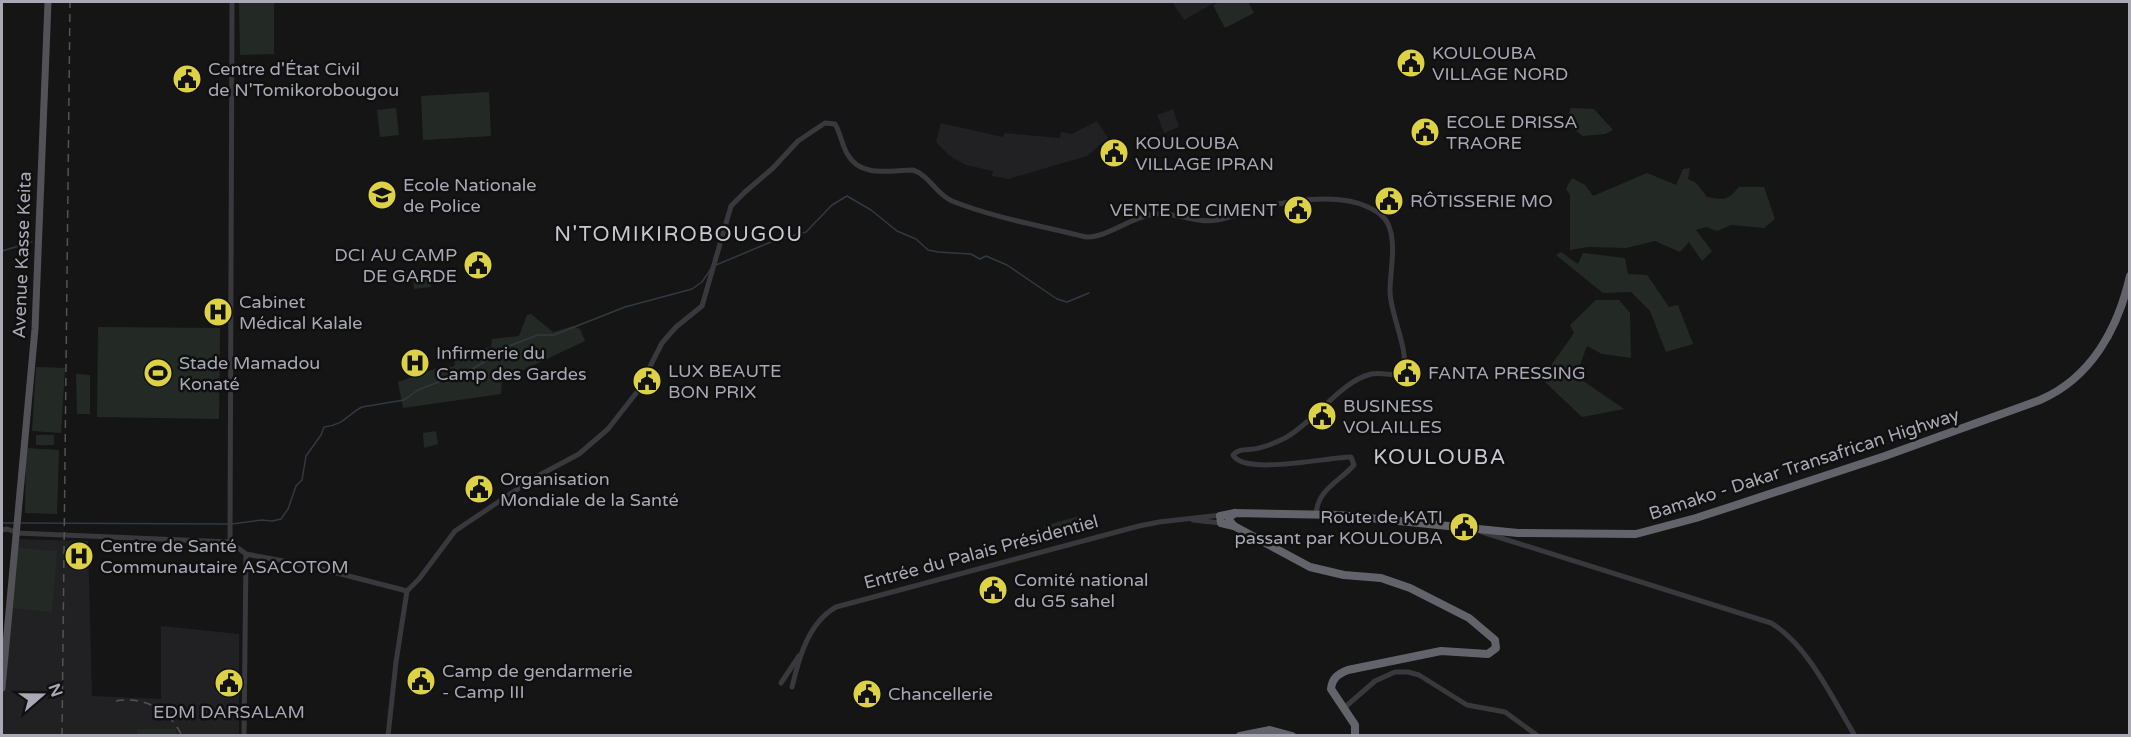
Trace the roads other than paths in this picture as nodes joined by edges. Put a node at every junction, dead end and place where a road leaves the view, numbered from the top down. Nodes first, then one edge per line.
1 (48, 2) edge
2 (232, 2) edge
3 (2130, 276) edge
4 (1234, 513) junction
5 (1316, 514) junction
6 (1221, 519) junction
7 (1234, 526) junction
8 (17, 528) junction
9 (2, 530) edge
10 (1476, 530) junction
11 (1518, 533) junction
12 (230, 542) junction
13 (1533, 549) junction
14 (246, 554) junction
15 (407, 591) junction
16 (805, 647) junction
17 (781, 683) dead end
18 (792, 687) dead end
19 (2, 688) edge
20 (1344, 708) junction
21 (244, 735) edge
22 (388, 735) edge
23 (1240, 735) edge
24 (1292, 735) edge
25 (1355, 735) edge
26 (1538, 735) edge
27 (1854, 735) edge

1 - 8 main road, Avenue Kasse Keita
2 - 12 street
3 - 11 highway, Bamako - Dakar Transafrican Highway
4 - 5 highway, Bamako - Dakar Transafrican Highway
4 - 6 highway, Bamako - Dakar Transafrican Highway
4 - 7 highway
5 - 10 highway, Bamako - Dakar Transafrican Highway
5 - 15 street
6 - 7 highway
6 - 16 street, Entrée du Palais Présidentiel
7 - 20 highway
8 - 9 street
8 - 12 street
8 - 19 main road, Avenue Kasse Keita
10 - 11 highway, Bamako - Dakar Transafrican Highway
10 - 13 street
11 - 13 street
12 - 14 street
13 - 27 street
14 - 15 street
14 - 21 street
15 - 22 street
16 - 17 street, Entrée du Palais Présidentiel
16 - 18 street, Entrée du Palais Présidentiel
20 - 25 highway
20 - 26 street
23 - 24 highway

